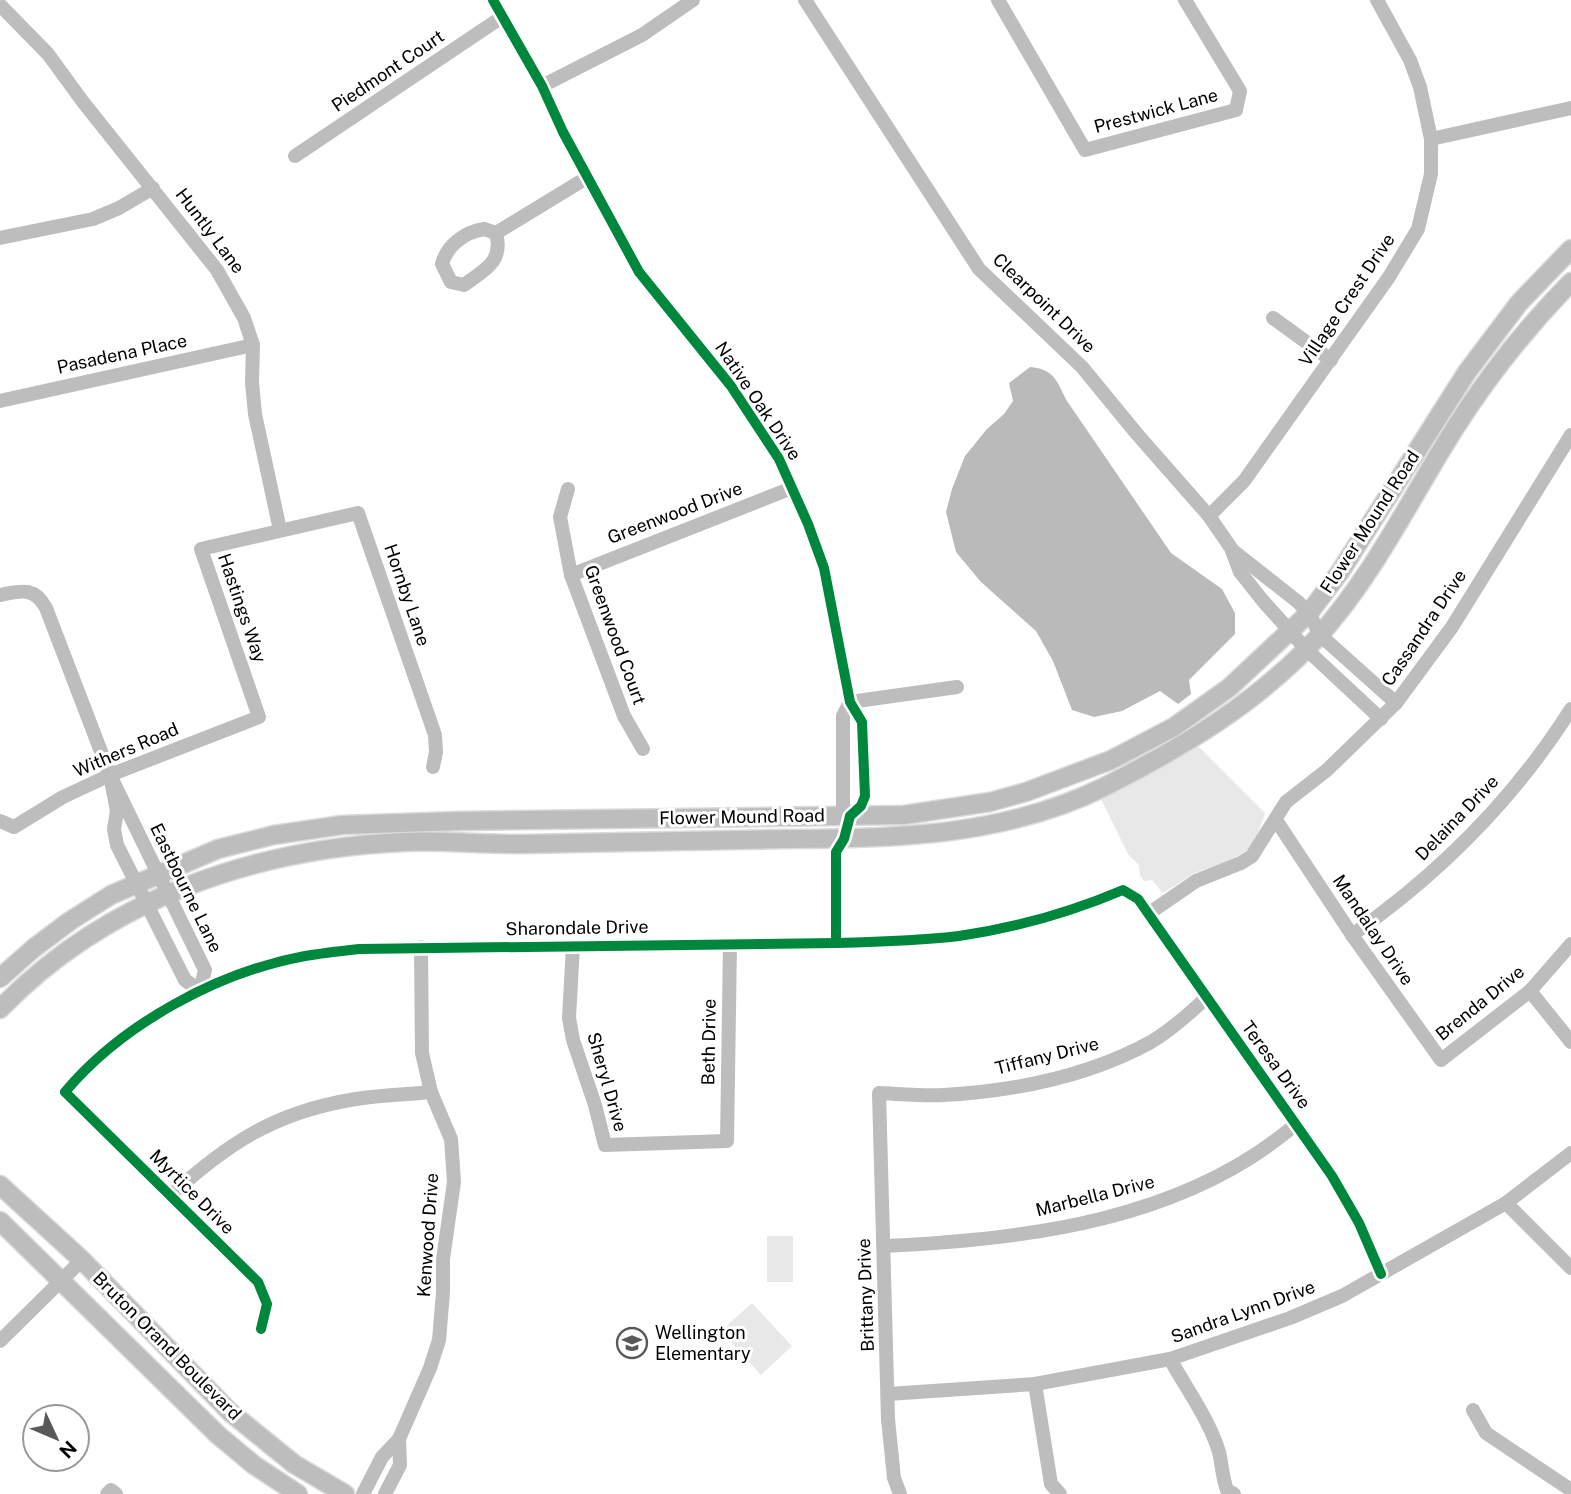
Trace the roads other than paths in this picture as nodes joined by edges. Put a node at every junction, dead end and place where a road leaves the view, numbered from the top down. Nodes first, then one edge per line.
1 (493, 0) edge
2 (693, 0) edge
3 (804, 0) edge
4 (998, 0) edge
5 (1185, 0) edge
6 (1383, 2) edge
7 (0, 5) edge
8 (502, 17) junction
9 (542, 86) junction
10 (1571, 108) edge
11 (1431, 139) junction
12 (295, 156) dead end
13 (588, 177) junction
14 (153, 188) junction
15 (496, 233) dead end
16 (0, 238) edge
17 (1571, 249) edge
18 (1571, 282) edge
19 (1273, 318) dead end
20 (253, 345) junction
21 (1331, 360) junction
22 (0, 401) edge
23 (1571, 435) edge
24 (792, 488) junction
25 (568, 489) dead end
26 (1209, 516) junction
27 (280, 530) junction
28 (1231, 548) junction
29 (571, 575) junction
30 (7, 594) edge
31 (1309, 613) junction
32 (1290, 632) junction
33 (1320, 635) junction
34 (1306, 649) junction
35 (957, 687) dead end
36 (850, 702) junction
37 (1396, 703) junction
38 (1571, 709) edge
39 (259, 717) joint
40 (1381, 719) junction
41 (643, 749) dead end
42 (433, 766) dead end
43 (110, 775) junction
44 (850, 816) junction
45 (1276, 820) junction
46 (7, 824) edge
47 (844, 839) junction
48 (159, 873) junction
49 (136, 883) junction
50 (1123, 890) joint
51 (168, 893) junction
52 (145, 903) junction
53 (1148, 914) junction
54 (1352, 935) junction
55 (836, 943) junction
56 (730, 944) junction
57 (1571, 944) edge
58 (573, 946) junction
59 (421, 947) junction
60 (0, 978) edge
61 (200, 991) junction
62 (1530, 991) junction
63 (1206, 999) junction
64 (0, 1009) edge
65 (1571, 1042) edge
66 (1441, 1060) joint
67 (65, 1092) joint
68 (431, 1092) junction
69 (879, 1093) joint
70 (1296, 1124) junction
71 (605, 1145) joint
72 (1571, 1153) edge
73 (0, 1185) edge
74 (171, 1195) junction
75 (1506, 1203) junction
76 (0, 1221) edge
77 (884, 1246) junction
78 (82, 1260) junction
79 (1571, 1268) edge
80 (1381, 1274) junction
81 (61, 1281) junction
82 (261, 1329) dead end
83 (0, 1341) edge
84 (1170, 1359) junction
85 (1035, 1384) junction
86 (888, 1394) junction
87 (1473, 1410) dead end
88 (399, 1439) junction
89 (1571, 1489) edge
90 (298, 1494) edge
91 (345, 1494) edge
92 (363, 1494) edge
93 (386, 1494) edge
94 (900, 1494) edge
95 (1060, 1494) edge
96 (1234, 1494) edge

1 - 8 street, Native Oak Drive
2 - 9 street
3 - 26 street, Clearpoint Drive
4 - 5 street, Prestwick Lane
6 - 11 street, Village Crest Drive
7 - 14 street, Huntly Lane
8 - 9 street, Native Oak Drive
8 - 12 street, Piedmont Court
9 - 13 street, Native Oak Drive
10 - 11 street
11 - 21 street, Village Crest Drive
13 - 15 street
13 - 24 street, Native Oak Drive
14 - 16 street
14 - 20 street, Huntly Lane
17 - 31 main road, Flower Mound Road
18 - 33 main road, Flower Mound Road
19 - 21 street
20 - 22 street, Pasadena Place
20 - 27 street, Huntly Lane
21 - 26 street, Village Crest Drive
23 - 37 street, Cassandra Drive
24 - 29 street, Greenwood Drive
24 - 36 street, Native Oak Drive
25 - 29 street, Greenwood Court
26 - 28 street, Clearpoint Drive
27 - 39 street, Hastings Way
27 - 42 street, Hornby Lane
28 - 31 street, Clearpoint Drive
28 - 32 street, Clearpoint Drive
29 - 41 street, Greenwood Court
30 - 43 street, Eastbourne Lane
31 - 32 main road, Flower Mound Road
31 - 33 street, Clearpoint Drive
32 - 34 street, Clearpoint Drive
32 - 44 main road, Flower Mound Road
33 - 34 main road, Flower Mound Road
33 - 37 street, Clearpoint Drive
34 - 40 street, Clearpoint Drive
34 - 47 main road, Flower Mound Road
35 - 36 street
36 - 44 street, Native Oak Drive
36 - 44 street, Native Oak Drive
37 - 40 street, Cassandra Drive
38 - 54 street, Delaina Drive
39 - 43 street, Withers Road
40 - 45 street, Cassandra Drive
43 - 46 street, Withers Road
43 - 48 street, Eastbourne Lane
43 - 49 street, Eastbourne Lane
44 - 47 street, Native Oak Drive
44 - 48 main road, Flower Mound Road
45 - 53 street, Cassandra Drive
45 - 54 street, Mandalay Drive
47 - 51 main road, Flower Mound Road
47 - 55 street, Native Oak Drive
48 - 49 main road, Flower Mound Road
48 - 51 street, Eastbourne Lane
49 - 52 street, Eastbourne Lane
49 - 60 main road, Flower Mound Road
50 - 53 street, Teresa Drive
50 - 55 street, Sharondale Drive
51 - 52 main road, Flower Mound Road
51 - 61 street, Eastbourne Lane
52 - 61 street, Eastbourne Lane
52 - 64 main road, Flower Mound Road
53 - 63 street, Teresa Drive
54 - 66 street, Mandalay Drive
55 - 56 street, Sharondale Drive
56 - 58 street, Sharondale Drive
56 - 71 street, Beth Drive
57 - 62 street, Brenda Drive
58 - 59 street, Sharondale Drive
58 - 71 street, Sheryl Drive
59 - 61 street, Sharondale Drive
59 - 68 street, Kenwood Drive
61 - 67 street, Sharondale Drive
62 - 65 street
62 - 66 street, Brenda Drive
63 - 69 street, Tiffany Drive
63 - 70 street, Teresa Drive
67 - 74 street, Myrtice Drive
68 - 74 street
68 - 88 street, Kenwood Drive
69 - 77 street, Brittany Drive
70 - 77 street, Marbella Drive
70 - 80 street, Teresa Drive
72 - 75 street, Sandra Lynn Drive
73 - 78 main road, Bruton Orand Boulevard
74 - 82 street, Myrtice Drive
75 - 79 street
75 - 80 street, Sandra Lynn Drive
76 - 81 main road, Bruton Orand Boulevard
77 - 86 street, Brittany Drive
78 - 81 street
78 - 91 main road, Bruton Orand Boulevard
80 - 84 street, Sandra Lynn Drive
81 - 83 street
81 - 90 main road, Bruton Orand Boulevard
84 - 85 street, Sandra Lynn Drive
84 - 96 street
85 - 86 street, Sandra Lynn Drive
85 - 95 street
86 - 94 street, Brittany Drive
87 - 89 street
88 - 92 street, Kenwood Drive
88 - 93 street, Kenwood Drive

